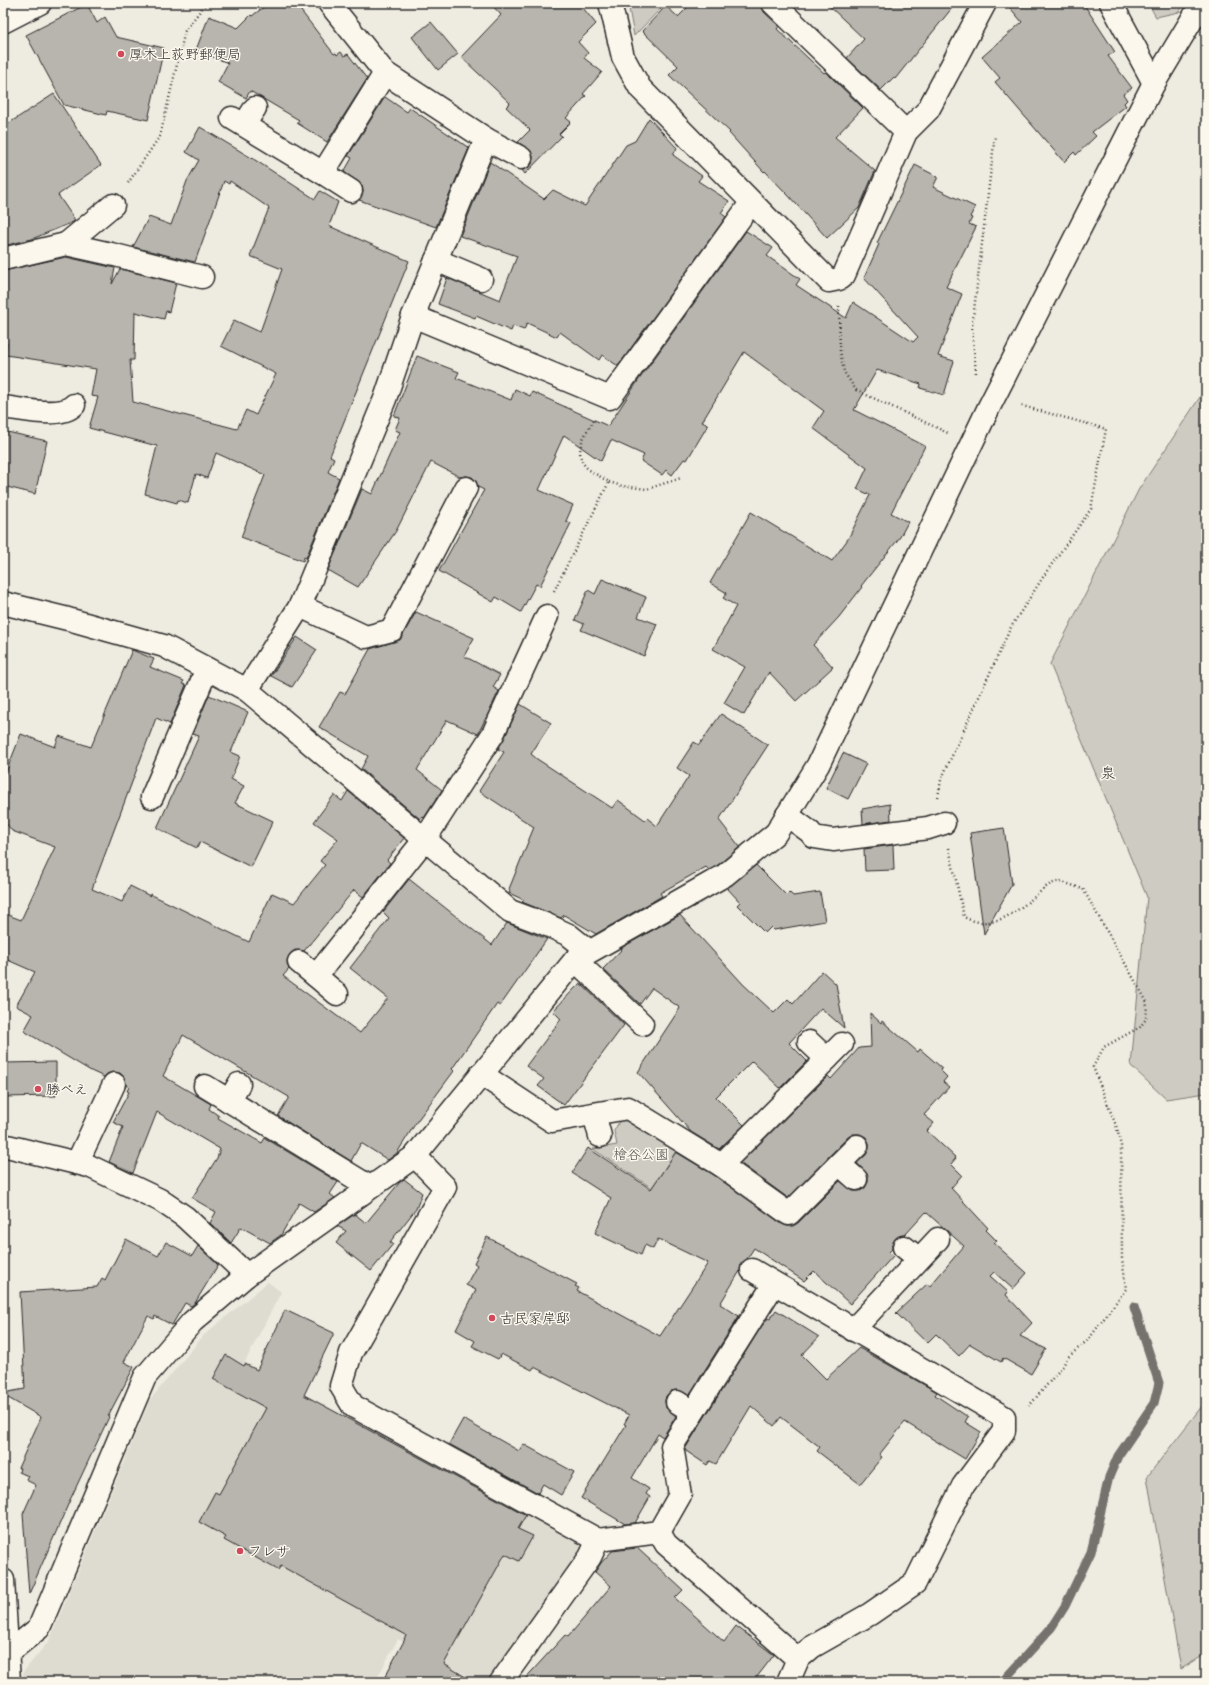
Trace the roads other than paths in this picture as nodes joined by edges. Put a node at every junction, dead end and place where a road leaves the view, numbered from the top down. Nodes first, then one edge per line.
1 (40, 3) edge
2 (329, 3) edge
3 (610, 3) edge
4 (773, 3) edge
5 (985, 3) edge
6 (1112, 3) edge
7 (1202, 3) edge
8 (3, 22) edge
9 (385, 73) junction
10 (1154, 83) junction
11 (243, 117) dead end
12 (906, 132) junction
13 (486, 139) junction
14 (521, 158) dead end
15 (323, 173) junction
16 (351, 191) dead end
17 (751, 202) junction
18 (113, 205) road end
19 (66, 244) junction
20 (3, 260) edge
21 (436, 260) junction
22 (202, 277) dead end
23 (481, 279) dead end
24 (413, 316) junction
25 (74, 405) dead end
26 (3, 407) edge
27 (466, 488) dead end
28 (3, 603) edge
29 (300, 606) junction
30 (546, 616) road end
31 (207, 669) junction
32 (247, 690) junction
33 (152, 797) dead end
34 (787, 815) junction
35 (944, 823) road end
36 (425, 839) junction
37 (582, 955) junction
38 (299, 962) dead end
39 (316, 976) junction
40 (337, 994) dead end
41 (642, 1024) dead end
42 (809, 1042) dead end
43 (481, 1074) junction
44 (114, 1084) dead end
45 (205, 1086) dead end
46 (594, 1114) junction
47 (600, 1136) dead end
48 (3, 1145) edge
49 (857, 1146) dead end
50 (415, 1156) junction
51 (77, 1163) junction
52 (839, 1164) junction
53 (721, 1165) junction
54 (856, 1179) dead end
55 (370, 1187) junction
56 (938, 1239) dead end
57 (752, 1270) dead end
58 (247, 1275) junction
59 (774, 1284) junction
60 (853, 1330) junction
61 (659, 1532) junction
62 (598, 1540) junction
63 (3, 1580) edge
64 (8, 1653) junction
65 (798, 1659) junction
66 (9, 1682) edge
67 (501, 1682) edge
68 (788, 1682) edge

1 - 8 main road
2 - 9 main road
3 - 17 main road
4 - 12 main road
5 - 12 main road
6 - 10 main road
7 - 10 main road
9 - 13 main road
9 - 15 main road
10 - 34 main road
11 - 15 main road
12 - 17 main road
13 - 14 main road
13 - 21 main road
15 - 16 main road
17 - 24 main road
18 - 19 main road
19 - 20 main road
19 - 22 main road
21 - 23 main road
21 - 24 main road
24 - 29 main road
25 - 26 main road
27 - 29 main road
28 - 31 main road
29 - 32 main road
30 - 36 main road
31 - 32 main road
31 - 33 main road
32 - 36 main road
34 - 35 main road
34 - 37 main road
36 - 37 main road
36 - 39 main road
37 - 41 main road
37 - 43 main road
38 - 39 main road
39 - 40 main road
42 - 53 main road
43 - 46 main road
43 - 50 main road
44 - 51 main road
45 - 55 main road
46 - 47 main road
46 - 53 main road
48 - 51 main road
49 - 52 main road
50 - 55 main road
50 - 62 main road
51 - 58 main road
52 - 53 main road
52 - 54 main road
55 - 58 main road
56 - 60 main road
57 - 59 main road
58 - 64 main road
59 - 60 main road
59 - 61 main road
60 - 65 main road
61 - 62 main road
61 - 65 main road
62 - 67 main road
63 - 64 main road
64 - 66 main road
65 - 68 main road

